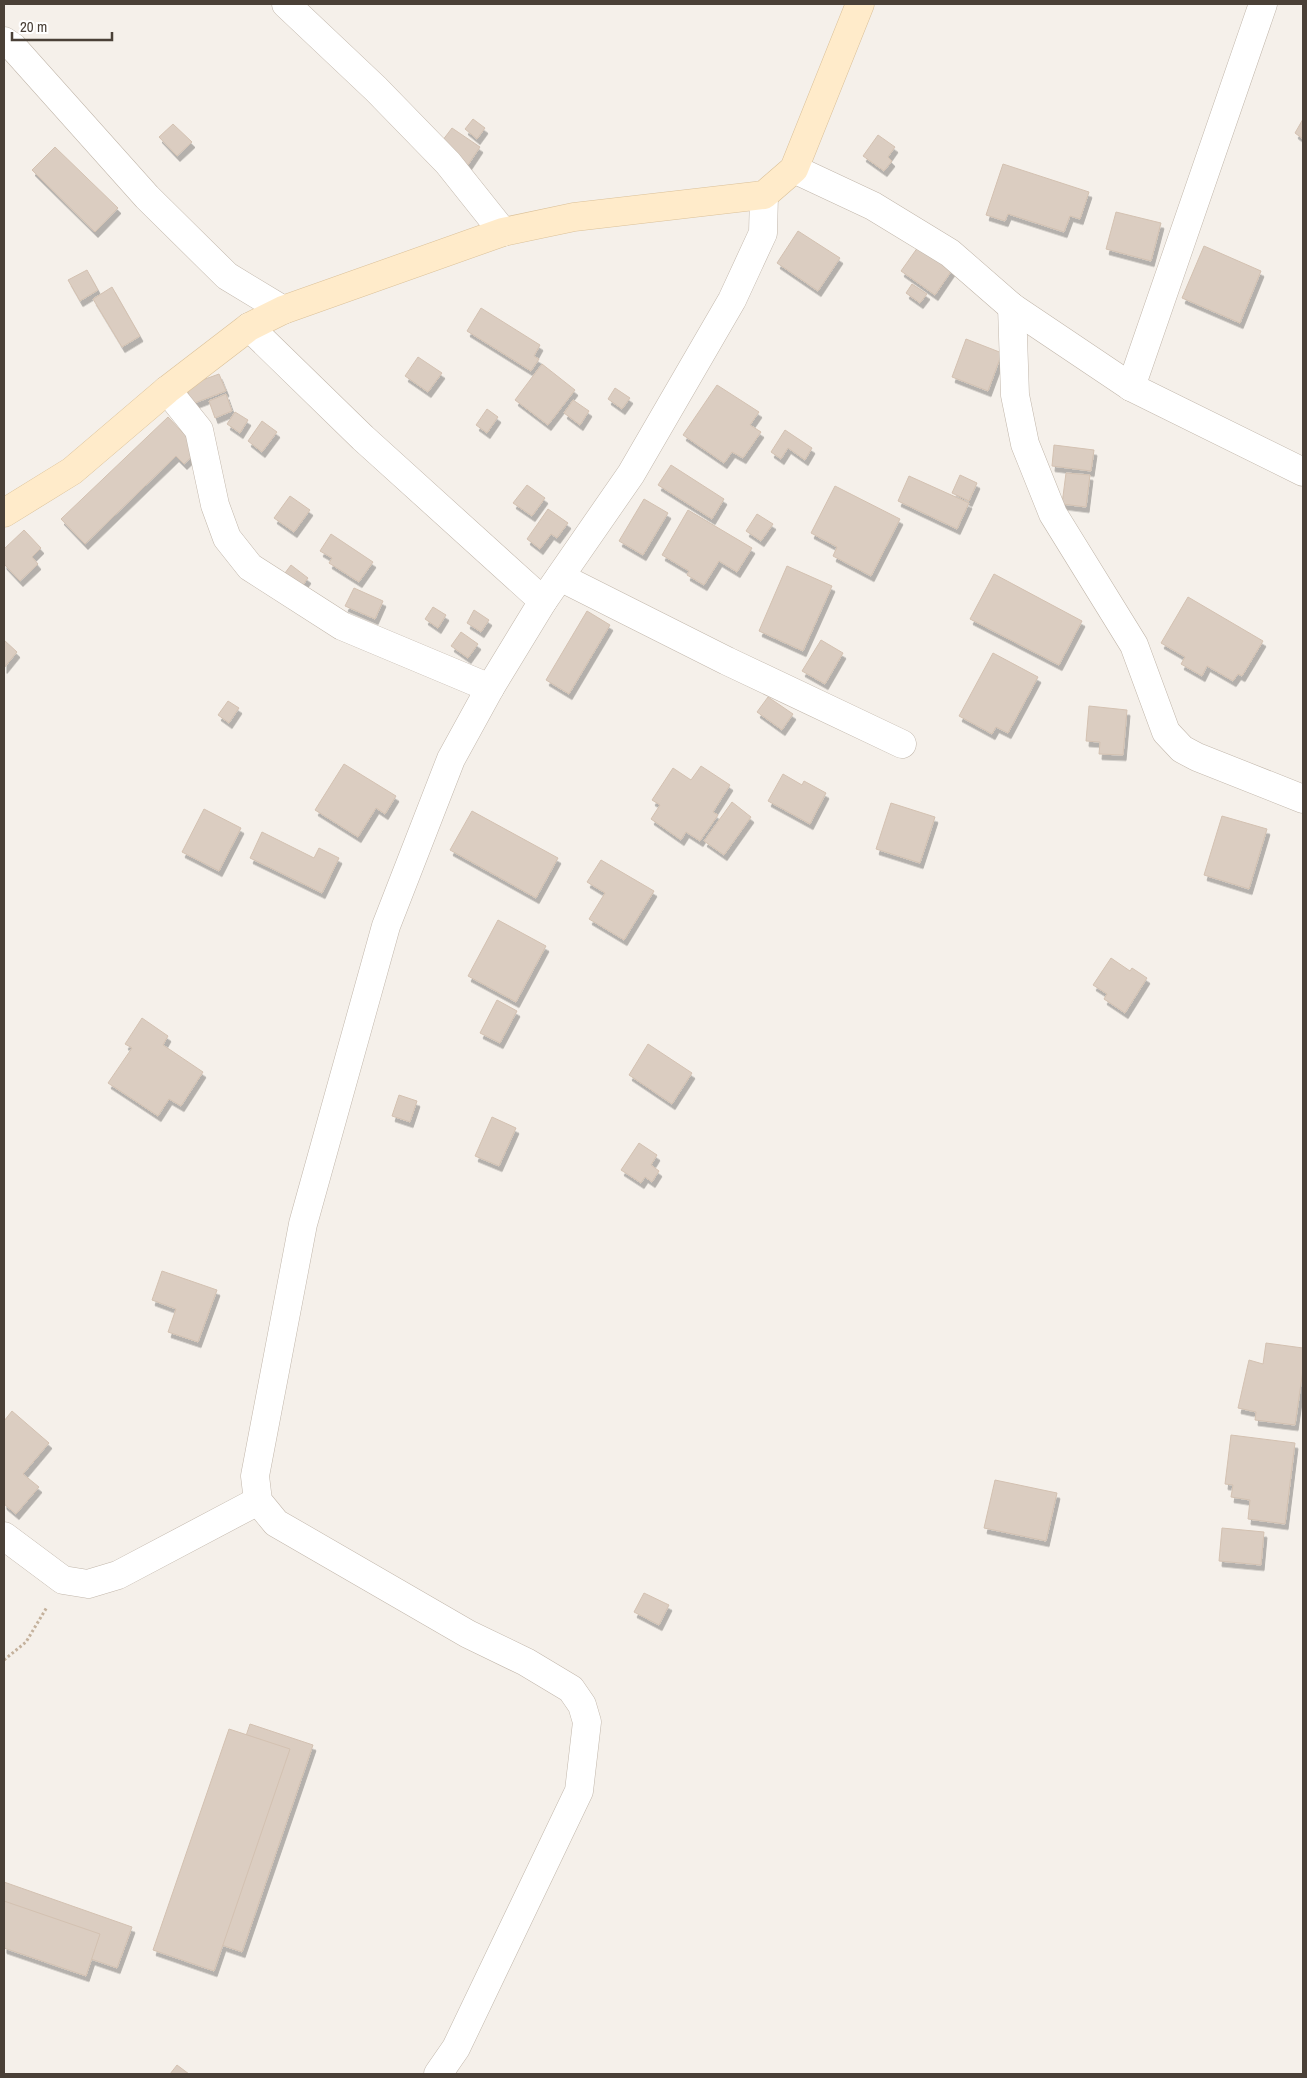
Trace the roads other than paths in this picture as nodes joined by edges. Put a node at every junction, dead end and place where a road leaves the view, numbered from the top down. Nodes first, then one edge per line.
1 (286, 4) edge
2 (860, 4) edge
3 (1263, 4) edge
4 (4, 41) edge
5 (794, 169) junction
6 (764, 195) junction
7 (503, 232) junction
8 (1012, 306) junction
9 (283, 310) junction
10 (248, 327) junction
11 (1131, 387) junction
12 (167, 390) junction
13 (1303, 472) edge
14 (4, 513) edge
15 (560, 577) junction
16 (543, 601) junction
17 (490, 688) junction
18 (902, 744) dead end
19 (1303, 799) edge
20 (258, 1501) junction
21 (4, 1536) edge
22 (438, 2074) edge

1 - 7 street
2 - 5 street
3 - 11 street
4 - 9 street
5 - 6 street
5 - 8 street
6 - 7 street
6 - 15 street
7 - 9 street
8 - 11 street
8 - 19 street
9 - 10 street
10 - 12 street
10 - 16 street
11 - 13 street
12 - 14 street
12 - 17 street
15 - 16 street
15 - 18 street
16 - 17 street
17 - 20 street
20 - 21 street
20 - 22 street

